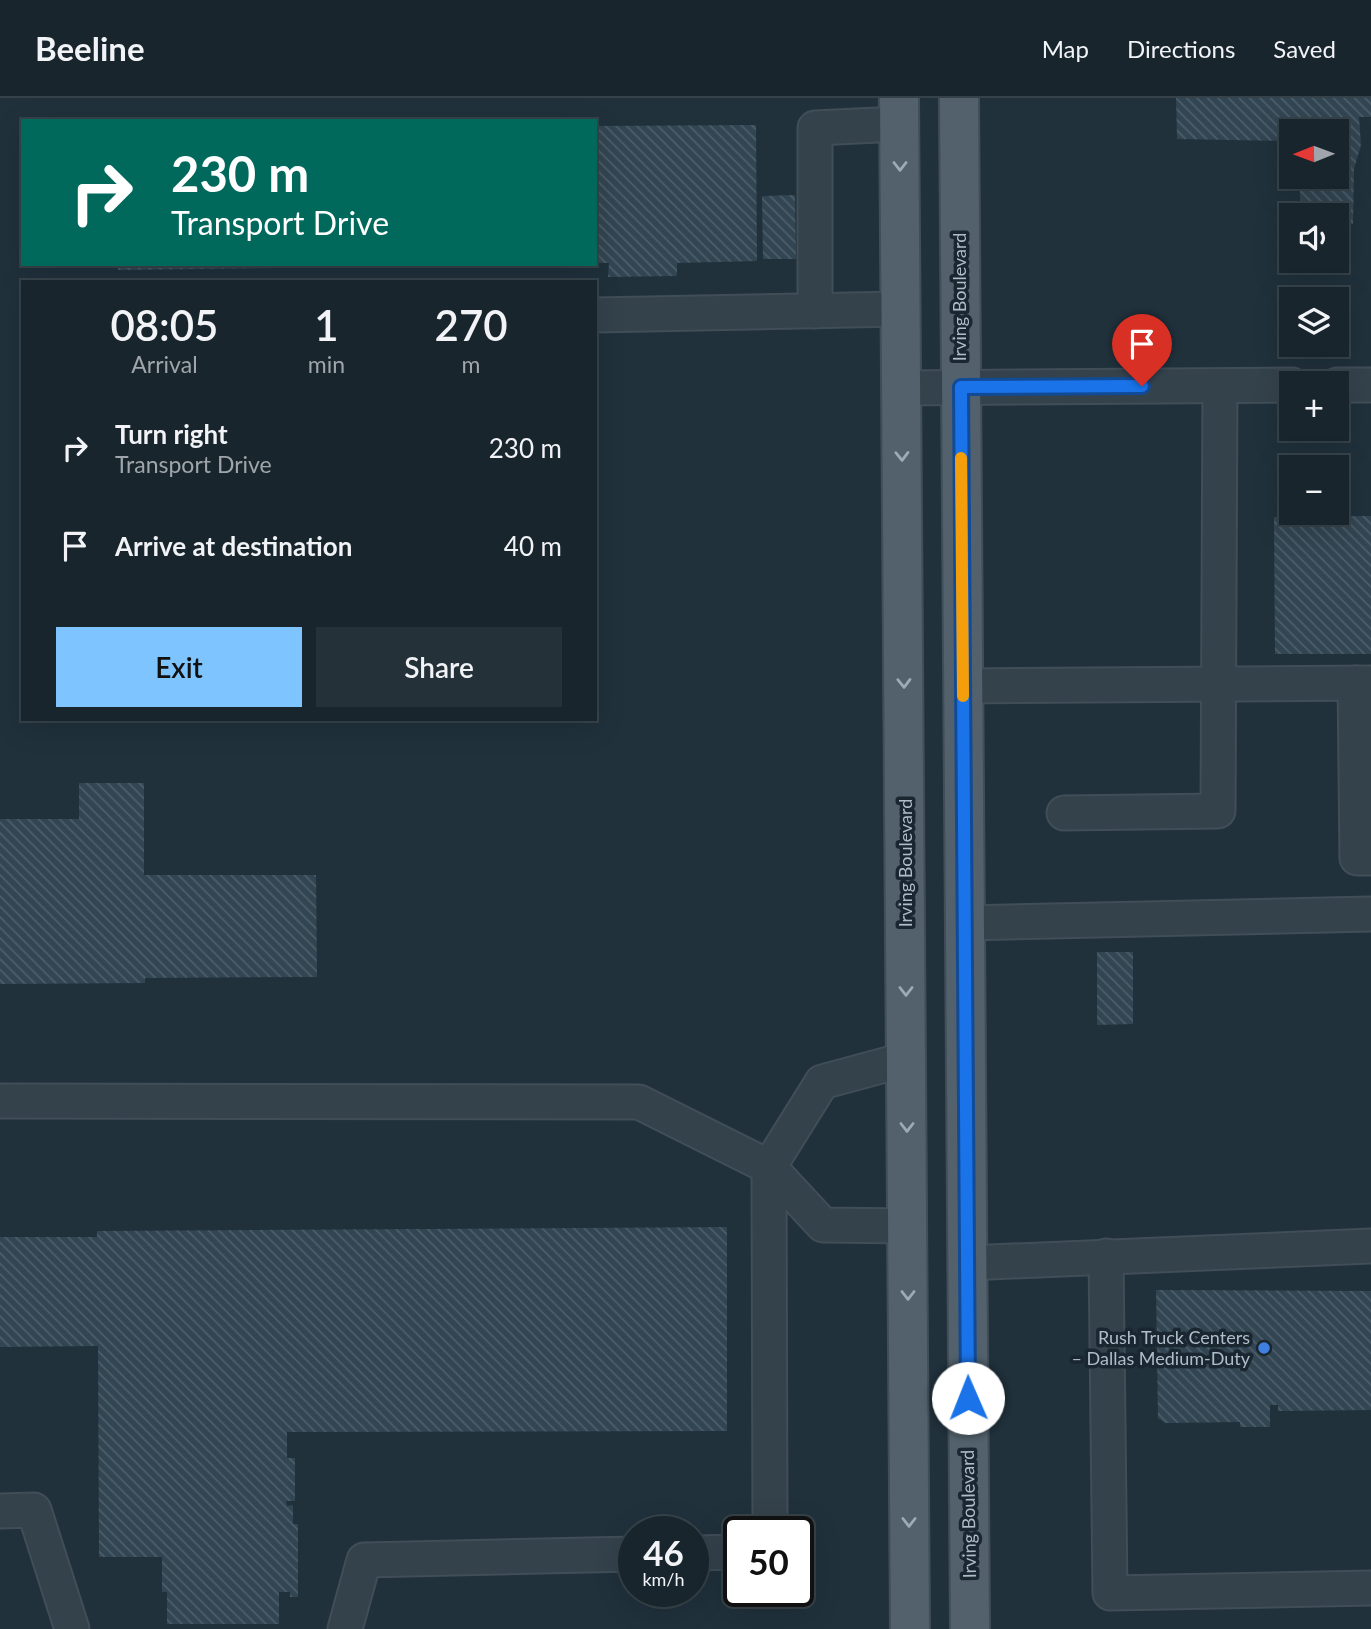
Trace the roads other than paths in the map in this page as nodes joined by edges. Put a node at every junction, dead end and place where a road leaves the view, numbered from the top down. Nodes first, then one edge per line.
1 (959, 98) edge
2 (899, 111) edge
3 (901, 309) junction
4 (815, 311) junction
5 (597, 315) edge
6 (1279, 385) edge
7 (1349, 385) edge
8 (1371, 385) edge
9 (1220, 386) junction
10 (902, 387) junction
11 (961, 387) junction
12 (1363, 683) edge
13 (1220, 684) junction
14 (963, 685) junction
15 (1064, 813) dead end
16 (1371, 858) edge
17 (1371, 914) edge
18 (965, 923) junction
19 (906, 924) junction
20 (907, 1059) junction
21 (0, 1101) edge
22 (769, 1167) junction
23 (967, 1224) junction
24 (908, 1226) junction
25 (1371, 1246) edge
26 (1106, 1256) junction
27 (967, 1263) junction
28 (0, 1511) edge
29 (770, 1516) edge
30 (618, 1554) edge
31 (1371, 1588) edge
32 (72, 1629) edge
33 (345, 1629) edge
34 (910, 1629) edge
35 (970, 1629) edge

1 - 11 main road, Irving Boulevard
2 -> 3 main road, Irving Boulevard
2 - 4 street
3 - 4 street
3 - 10 main road, Irving Boulevard
4 - 5 street
6 - 9 street
7 - 8 street
9 - 11 street
9 - 13 street
10 - 11 street
10 -> 19 main road, Irving Boulevard
11 - 14 main road, Irving Boulevard
12 - 13 street
12 - 16 street
13 - 14 street
13 - 15 street
14 - 18 main road, Irving Boulevard
17 - 18 street
18 - 19 main road
18 - 23 main road, Irving Boulevard
19 -> 20 main road, Irving Boulevard
20 - 22 street
20 -> 24 main road, Irving Boulevard
21 - 22 street
22 - 24 street
22 - 29 street
23 - 24 main road
23 - 27 main road, Irving Boulevard
24 -> 34 main road, Irving Boulevard
25 - 26 street
26 - 27 street
26 - 31 street
27 - 35 main road, Irving Boulevard
28 - 32 street
30 - 33 street

